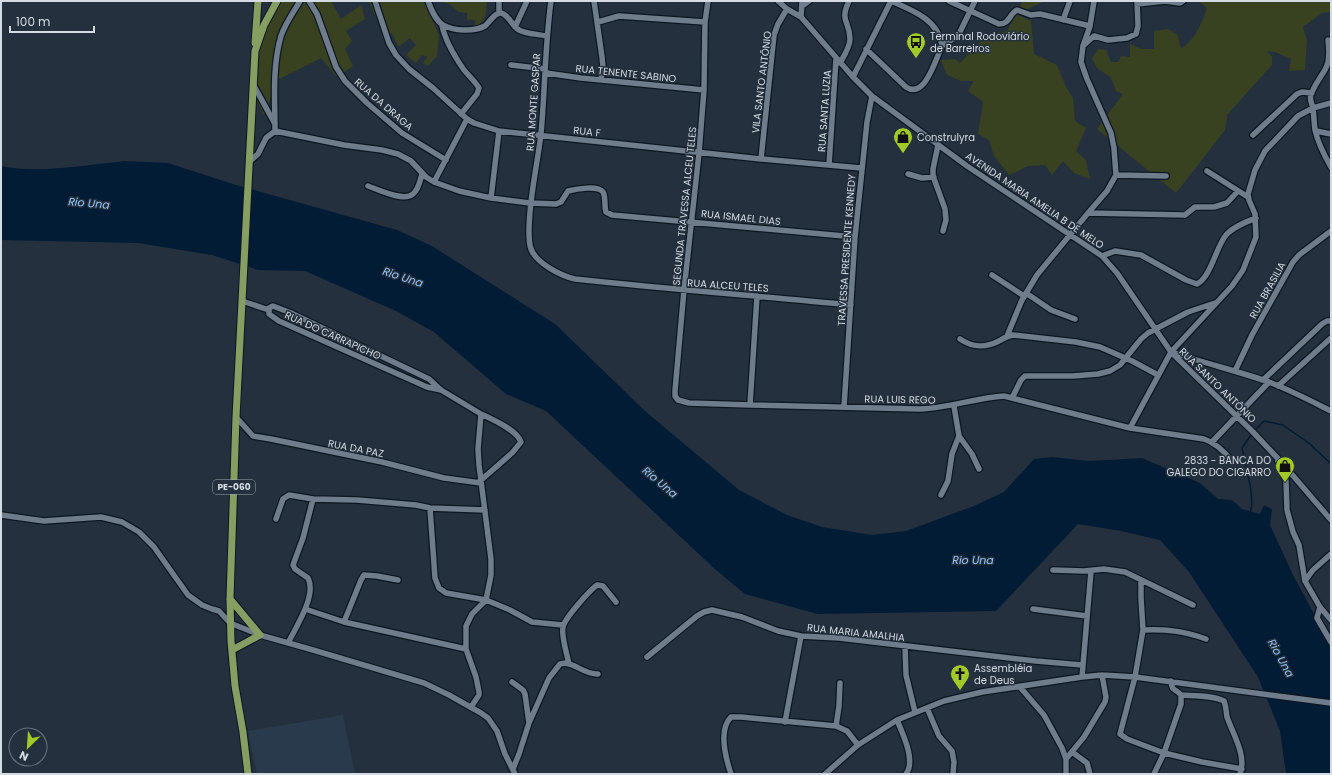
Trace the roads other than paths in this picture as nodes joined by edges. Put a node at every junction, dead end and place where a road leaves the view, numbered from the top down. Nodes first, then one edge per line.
1 (258, 1) edge
2 (277, 1) edge
3 (300, 1) edge
4 (309, 1) edge
5 (375, 1) edge
6 (428, 1) edge
7 (499, 1) edge
8 (527, 1) edge
9 (551, 1) edge
10 (594, 1) edge
11 (708, 1) edge
12 (778, 1) edge
13 (809, 1) edge
14 (849, 1) edge
15 (891, 1) edge
16 (949, 1) edge
17 (975, 1) edge
18 (1070, 1) edge
19 (1094, 1) edge
20 (1183, 1) edge
21 (1137, 3) edge
22 (802, 4) edge
23 (787, 9) junction
24 (970, 11) junction
25 (499, 13) junction
26 (801, 17) junction
27 (1064, 20) junction
28 (598, 22) junction
29 (705, 22) junction
30 (442, 25) junction
31 (515, 26) junction
32 (1090, 26) junction
33 (546, 36) junction
34 (1328, 40) dead end
35 (942, 46) junction
36 (1083, 46) junction
37 (866, 50) junction
38 (255, 51) junction
39 (838, 61) junction
40 (511, 65) dead end
41 (546, 71) junction
42 (853, 77) junction
43 (601, 80) junction
44 (253, 84) junction
45 (704, 90) junction
46 (1312, 93) junction
47 (872, 96) junction
48 (1331, 103) edge
49 (1313, 108) junction
50 (461, 114) junction
51 (467, 119) junction
52 (275, 128) junction
53 (499, 131) junction
54 (1316, 131) junction
55 (1331, 134) edge
56 (541, 135) junction
57 (1253, 135) dead end
58 (938, 145) junction
59 (699, 153) junction
60 (761, 159) junction
61 (446, 160) junction
62 (249, 164) junction
63 (829, 165) junction
64 (1331, 167) edge
65 (861, 168) junction
66 (1206, 171) dead end
67 (422, 174) junction
68 (908, 174) dead end
69 (1116, 175) junction
70 (1166, 176) dead end
71 (934, 177) junction
72 (434, 182) junction
73 (368, 186) dead end
74 (1238, 190) junction
75 (1248, 197) junction
76 (491, 198) junction
77 (530, 203) junction
78 (1088, 213) junction
79 (1256, 218) junction
80 (692, 221) junction
81 (944, 231) dead end
82 (1331, 232) edge
83 (1070, 234) junction
84 (855, 237) junction
85 (1102, 256) junction
86 (556, 272) joint
87 (992, 274) dead end
88 (684, 290) junction
89 (1025, 295) junction
90 (757, 296) junction
91 (242, 301) junction
92 (1215, 303) junction
93 (851, 305) junction
94 (269, 310) junction
95 (1075, 319) dead end
96 (1331, 321) edge
97 (1156, 329) junction
98 (1007, 336) junction
99 (1331, 338) edge
100 (960, 339) dead end
101 (1170, 352) junction
102 (1126, 358) junction
103 (1235, 371) junction
104 (1158, 375) junction
105 (1266, 381) junction
106 (1278, 386) junction
107 (441, 390) junction
108 (1012, 398) junction
109 (689, 402) joint
110 (750, 405) junction
111 (844, 406) junction
112 (954, 406) junction
113 (1331, 411) edge
114 (481, 414) junction
115 (1237, 416) junction
116 (236, 417) junction
117 (1130, 428) junction
118 (958, 436) junction
119 (1212, 442) junction
120 (1275, 456) junction
121 (1232, 461) dead end
122 (979, 469) dead end
123 (480, 482) junction
124 (941, 495) dead end
125 (313, 499) junction
126 (430, 508) junction
127 (485, 510) junction
128 (1, 515) edge
129 (276, 519) dead end
130 (1331, 520) edge
131 (1331, 554) edge
132 (1053, 570) dead end
133 (1091, 571) junction
134 (398, 580) dead end
135 (1141, 580) junction
136 (1305, 581) junction
137 (230, 599) junction
138 (486, 600) junction
139 (616, 602) dead end
140 (1193, 605) dead end
141 (1320, 607) junction
142 (305, 609) junction
143 (1033, 609) dead end
144 (1087, 616) junction
145 (1331, 620) edge
146 (344, 622) junction
147 (230, 623) junction
148 (563, 625) junction
149 (1143, 630) junction
150 (260, 636) junction
151 (801, 636) junction
152 (1206, 639) dead end
153 (1331, 642) edge
154 (288, 643) junction
155 (905, 646) junction
156 (466, 648) junction
157 (232, 650) junction
158 (647, 657) dead end
159 (569, 664) junction
160 (1082, 665) junction
161 (598, 674) dead end
162 (1102, 675) junction
163 (1082, 677) junction
164 (1135, 677) junction
165 (1171, 681) junction
166 (512, 682) dead end
167 (840, 683) dead end
168 (1020, 687) junction
169 (1181, 695) junction
170 (1331, 703) edge
171 (471, 707) junction
172 (927, 708) junction
173 (916, 712) junction
174 (897, 720) junction
175 (785, 722) junction
176 (528, 723) junction
177 (836, 726) junction
178 (858, 745) junction
179 (1072, 752) junction
180 (1164, 753) junction
181 (1066, 759) junction
182 (1242, 762) junction
183 (1241, 771) edge
184 (514, 772) edge
185 (248, 774) edge
186 (731, 774) edge
187 (825, 774) edge
188 (906, 774) edge
189 (953, 774) edge
190 (1066, 774) edge
191 (1090, 774) edge
192 (1154, 774) edge
193 (1246, 774) edge

1 - 38 main road, PE-060
2 - 38 main road
3 - 52 street
4 - 61 street, RUA DA DRAGA
5 - 50 street, RUA F
6 - 30 street
7 - 25 street
8 - 31 street
9 - 33 street, RUA MONTE GASPAR
10 - 28 street, RUA TENENTE SABINO
11 - 29 street, SEGUNDA TRAVESSA ALCEU TELES
12 - 23 street, AVENIDA MARIA AMELIA B DE MELO
13 - 22 street
14 - 39 street
15 - 35 street
15 - 37 street
16 - 24 street
17 - 24 street
18 - 27 street
19 - 32 street
20 - 21 street
21 - 36 street
22 - 26 street
23 - 26 street, AVENIDA MARIA AMELIA B DE MELO
23 - 60 street, VILA SANTO ANTÔNIO
24 - 27 street
24 - 35 street
25 - 30 street
25 - 31 street
26 - 39 street, AVENIDA MARIA AMELIA B DE MELO
27 - 32 street
28 - 29 street
28 - 43 street, RUA TENENTE SABINO
29 - 45 street, SEGUNDA TRAVESSA ALCEU TELES
30 - 50 street
31 - 33 street
32 - 36 street
33 - 41 street, RUA MONTE GASPAR
34 - 46 street
35 - 37 street
36 - 69 street
37 - 42 street
38 - 44 main road, PE-060
39 - 42 street, AVENIDA MARIA AMELIA B DE MELO
39 - 63 street, RUA SANTA LUZIA
40 - 41 street, RUA TENENTE SABINO
41 - 43 street, RUA TENENTE SABINO
41 - 56 street, RUA MONTE GASPAR
42 - 47 street, AVENIDA MARIA AMELIA B DE MELO
43 - 45 street, RUA TENENTE SABINO
44 - 52 street
44 - 62 main road, PE-060
45 - 59 street, SEGUNDA TRAVESSA ALCEU TELES
46 - 49 street
46 - 57 street
47 - 58 street, AVENIDA MARIA AMELIA B DE MELO
47 - 65 street, TRAVESSA PRESIDENTE KENNEDY
48 - 49 street
49 - 54 street
49 - 75 street
50 - 51 street, RUA F
51 - 53 street, RUA F
51 - 61 street
52 - 62 street
52 - 67 street
53 - 56 street, RUA F
53 - 76 street
54 - 55 street
54 - 64 street
56 - 59 street, RUA F
56 - 77 street, RUA MONTE GASPAR
58 - 71 street
58 - 83 street, AVENIDA MARIA AMELIA B DE MELO
59 - 60 street, RUA F
59 - 80 street, SEGUNDA TRAVESSA ALCEU TELES
60 - 63 street, RUA F
61 - 72 street
62 - 91 main road, PE-060
63 - 65 street, RUA F
65 - 84 street, TRAVESSA PRESIDENTE KENNEDY
66 - 74 street
67 - 72 street
67 - 73 street
68 - 71 street
69 - 70 street
69 - 78 street
71 - 81 street
72 - 76 street
74 - 75 street
74 - 78 street
75 - 79 street
76 - 77 street
77 - 80 street, RUA ISMAEL DIAS
77 - 86 street, RUA MONTE GASPAR
78 - 83 street
79 - 85 street
79 - 92 street
80 - 84 street, RUA ISMAEL DIAS
80 - 88 street, SEGUNDA TRAVESSA ALCEU TELES
82 - 103 street, RUA BRASILIA
83 - 85 street, AVENIDA MARIA AMELIA B DE MELO
83 - 89 street
84 - 93 street, TRAVESSA PRESIDENTE KENNEDY
85 - 97 street, AVENIDA MARIA AMELIA B DE MELO
86 - 88 street, RUA ALCEU TELES
87 - 89 street
88 - 90 street, RUA ALCEU TELES
88 - 109 street, SEGUNDA TRAVESSA ALCEU TELES
89 - 95 street
89 - 98 street
90 - 93 street, RUA ALCEU TELES
90 - 110 street
91 - 94 street
91 - 116 main road, PE-060 / PE-060
92 - 97 street
92 - 101 street
93 - 111 street, TRAVESSA PRESIDENTE KENNEDY
94 - 107 street, RUA DO CARRAPICHO
94 - 107 street, RUA DO CARRAPICHO
96 - 105 street
97 - 101 street, RUA SANTO ANTÔNIO
97 - 102 street
98 - 100 street
98 - 102 street
99 - 106 street
101 - 103 street
101 - 104 street
101 - 115 street, RUA SANTO ANTÔNIO
102 - 104 street
102 - 108 street
103 - 105 street
104 - 117 street
105 - 106 street
105 - 115 street
106 - 113 street
107 - 114 street
108 - 112 street, RUA LUIS REGO
108 - 117 street, RUA LUIS REGO
109 - 110 street, RUA LUIS REGO
110 - 111 street, RUA LUIS REGO
111 - 112 street, RUA LUIS REGO
112 - 118 street
114 - 123 street
114 - 123 street
115 - 119 street
115 - 120 street, RUA SANTO ANTÔNIO
116 - 123 street, RUA DA PAZ
116 - 137 main road, PE-060 / PE-060
117 - 119 street, RUA LUIS REGO
118 - 122 street
118 - 124 street
119 - 121 street
120 - 130 street, RUA SANTO ANTÔNIO
120 - 136 street
123 - 127 street
125 - 126 street
125 - 129 street
125 - 142 street
126 - 127 street
126 - 138 street
127 - 138 street
128 - 147 street
131 - 136 street
132 - 133 street
133 - 135 street
133 - 144 street
134 - 146 street
135 - 140 street
135 - 149 street
136 - 141 street
137 - 147 main road, PE-060 / PE-060
137 - 150 main road
138 - 148 street
138 - 156 street
139 - 148 street
141 - 145 street
141 - 153 street
142 - 146 street
142 - 154 street
143 - 144 street
144 - 160 street
146 - 156 street
147 - 150 street
147 - 157 main road, PE-060 / PE-060
148 - 159 street
149 - 152 street
149 - 164 street
150 - 154 street
150 - 157 main road
151 - 155 street, RUA MARIA AMALHIA
151 - 158 street, RUA MARIA AMALHIA
151 - 175 street
154 - 171 street
155 - 160 street, RUA MARIA AMALHIA
155 - 173 street
156 - 171 street
157 - 185 main road, PE-060 / PE-060
159 - 161 street
159 - 176 street
160 - 163 street
162 - 163 street
162 - 164 street
162 - 179 street
163 - 168 street
164 - 165 street
164 - 180 street
165 - 169 street
165 - 170 street
166 - 176 street
167 - 177 street
168 - 172 street
168 - 181 street
169 - 180 street
169 - 182 street
171 - 184 street
172 - 173 street
172 - 189 street
173 - 174 street
174 - 178 street
174 - 188 street
175 - 177 street
175 - 186 street
176 - 184 street
177 - 178 street
178 - 187 street
179 - 181 street
179 - 191 street
180 - 183 street
180 - 192 street
181 - 190 street
182 - 183 street
182 - 193 street

